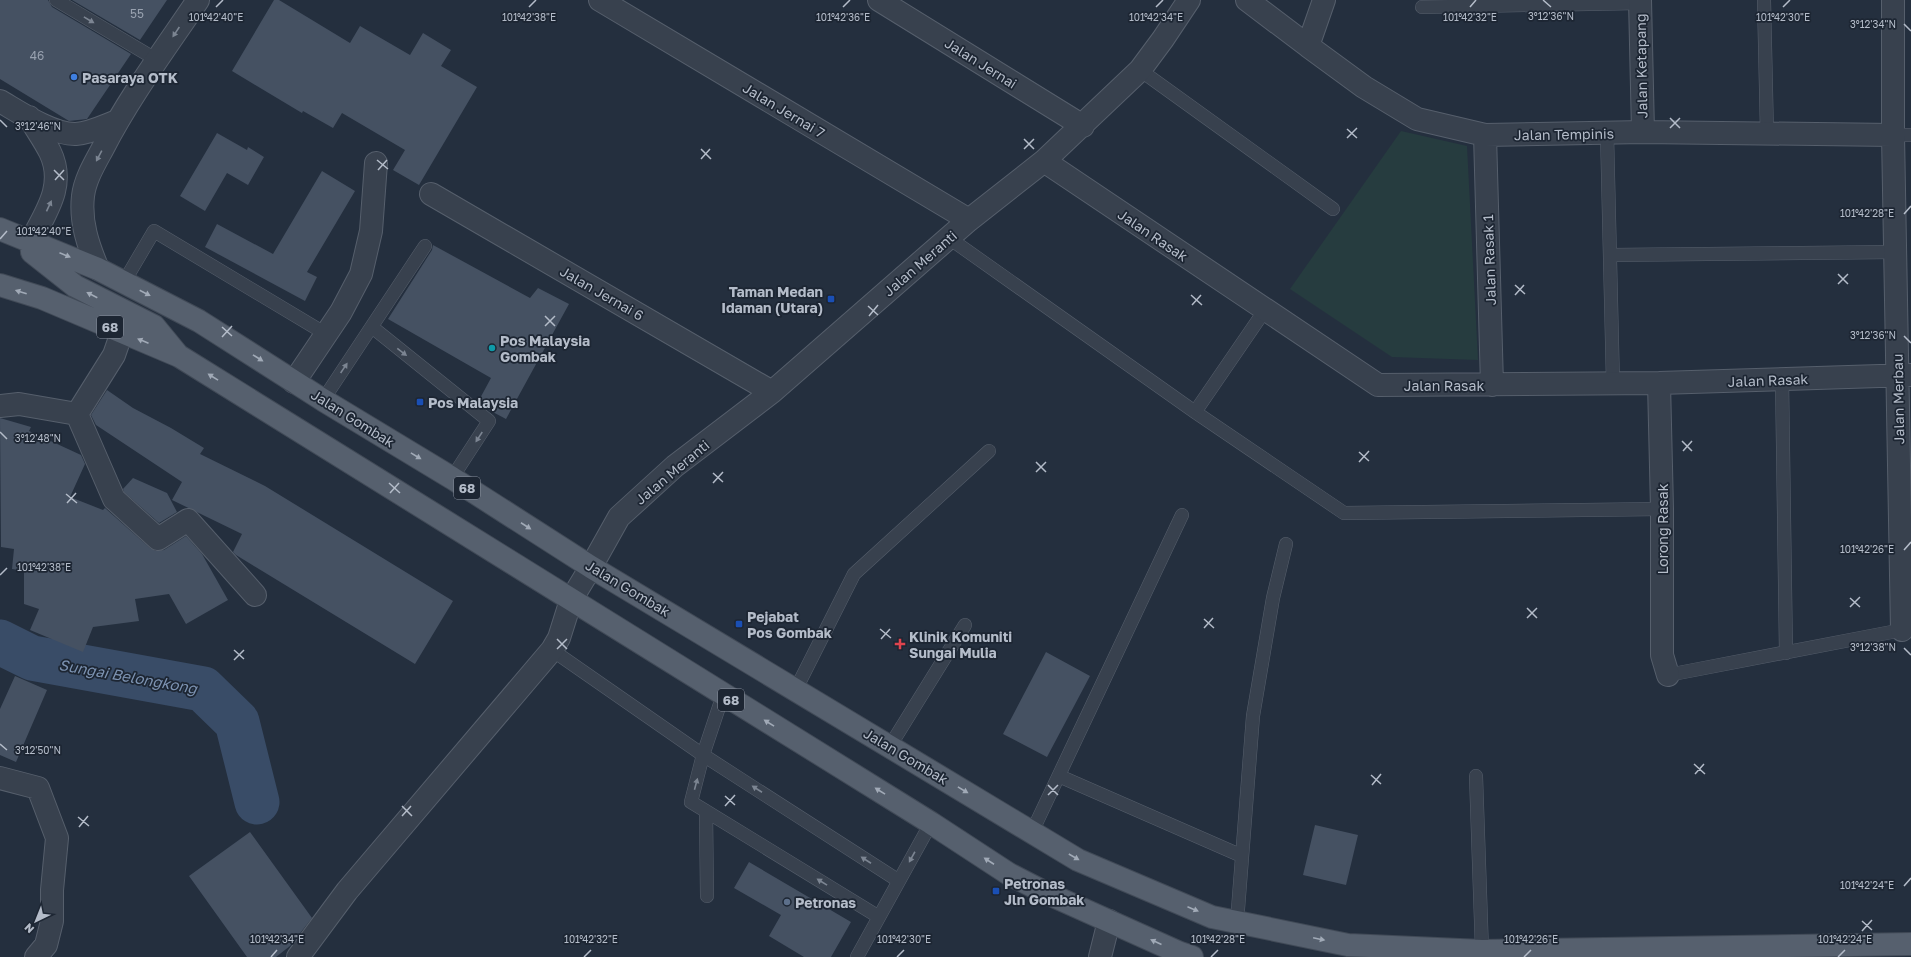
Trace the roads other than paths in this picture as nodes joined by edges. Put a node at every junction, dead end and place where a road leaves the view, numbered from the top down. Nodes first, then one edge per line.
1 (56, 0) edge
2 (198, 0) edge
3 (600, 0) edge
4 (879, 0) edge
5 (1189, 0) edge
6 (1247, 0) edge
7 (1324, 0) edge
8 (1764, 0) edge
9 (1893, 0) edge
10 (1640, 2) edge
11 (1422, 7) dead end
12 (1308, 46) junction
13 (158, 60) junction
14 (1140, 70) junction
15 (0, 101) edge
16 (29, 118) junction
17 (117, 121) junction
18 (1083, 126) junction
19 (1643, 132) junction
20 (1607, 133) junction
21 (1768, 134) junction
22 (1485, 135) junction
23 (1902, 135) edge
24 (1044, 162) junction
25 (376, 163) dead end
26 (431, 194) dead end
27 (1334, 210) dead end
28 (969, 220) junction
29 (0, 229) edge
30 (949, 238) junction
31 (31, 241) junction
32 (424, 246) dead end
33 (1895, 252) junction
34 (1610, 255) junction
35 (98, 269) junction
36 (124, 282) junction
37 (0, 285) edge
38 (1265, 310) junction
39 (372, 327) junction
40 (122, 332) junction
41 (326, 334) junction
42 (179, 356) junction
43 (1904, 375) edge
44 (1782, 379) junction
45 (294, 382) junction
46 (1659, 383) junction
47 (1613, 384) junction
48 (1492, 385) junction
49 (772, 392) junction
50 (322, 400) junction
51 (0, 406) edge
52 (1195, 412) junction
53 (77, 414) junction
54 (989, 451) dead end
55 (452, 478) junction
56 (1662, 509) junction
57 (1182, 515) dead end
58 (1286, 544) dead end
59 (592, 567) junction
60 (255, 595) dead end
61 (571, 600) junction
62 (965, 625) dead end
63 (1902, 630) joint
64 (552, 650) junction
65 (1786, 653) junction
66 (1668, 675) joint
67 (796, 689) junction
68 (723, 695) junction
69 (890, 746) junction
70 (703, 754) junction
71 (1058, 776) junction
72 (1476, 776) dead end
73 (0, 778) edge
74 (706, 811) junction
75 (931, 823) junction
76 (1032, 832) junction
77 (1242, 856) junction
78 (899, 881) junction
79 (707, 896) dead end
80 (879, 917) junction
81 (1109, 921) junction
82 (1237, 922) junction
83 (1911, 944) edge
84 (1482, 951) junction
85 (36, 957) edge
86 (298, 957) edge
87 (858, 957) edge
88 (1100, 957) edge
89 (1192, 957) edge

1 -> 13 lane
2 -> 13 street
3 - 28 street, Jalan Jernai 7
4 - 18 street, Jalan Jernai
5 - 14 street, Jalan Meranti
6 - 12 street, Jalan Tempinis
7 - 12 street
8 - 21 lane
9 - 23 street, Jalan Merbau
10 - 11 lane
10 - 19 street, Jalan Ketapang
12 - 22 street, Jalan Tempinis
13 - 17 street
14 - 18 street, Jalan Meranti
14 - 27 lane
15 - 16 street
16 - 17 street
31 -> 16 street
17 -> 35 street
18 - 24 street, Jalan Meranti
19 - 20 street, Jalan Tempinis
19 - 21 street, Jalan Tempinis
20 - 22 street, Jalan Tempinis
20 - 34 lane
21 - 23 street, Jalan Tempinis
22 - 48 street, Jalan Rasak 1
23 - 33 street, Jalan Merbau
24 - 28 street, Jalan Meranti
24 - 38 street, Jalan Rasak
25 - 41 street
26 - 49 street, Jalan Jernai 6
28 - 30 street, Jalan Meranti
29 - 31 main road, Jalan Gombak / 68
30 - 49 street, Jalan Meranti
30 - 52 lane
31 -> 35 main road, Jalan Gombak / 68
42 -> 31 main road
32 - 39 lane
33 - 34 lane
33 - 43 street, Jalan Merbau
34 - 47 lane
35 - 36 main road, Jalan Gombak / 68
36 - 41 lane
36 -> 45 main road, Jalan Gombak / 68
40 -> 37 main road, 68
38 - 48 street, Jalan Rasak
38 - 52 lane
50 -> 39 lane
39 -> 55 lane
42 -> 40 main road, 68
40 - 53 street
41 - 45 street
61 -> 42 main road, 68
43 - 44 street, Jalan Rasak
43 - 63 street, Jalan Merbau
44 - 46 street, Jalan Rasak
44 - 65 lane
45 - 50 main road, Jalan Gombak / 68
46 - 47 street, Jalan Rasak
46 - 56 street, Lorong Rasak
47 - 48 street, Jalan Rasak
49 - 59 street, Jalan Meranti
50 -> 55 main road, Jalan Gombak / 68
51 - 53 street
52 - 56 lane
53 - 60 street
54 - 67 lane
55 -> 59 main road, Jalan Gombak / 68
56 - 66 street, Lorong Rasak
57 - 71 lane
58 - 77 lane
59 - 61 street, Jalan Meranti
59 - 67 main road, Jalan Gombak / 68
61 - 64 street, Jalan Meranti
61 - 68 main road, 68
62 - 69 lane
63 - 65 lane
64 - 70 lane
64 - 86 street, Jalan Meranti
65 - 66 lane
67 - 69 main road, Jalan Gombak / 68
68 - 70 lane
75 -> 68 main road, 68
69 -> 76 main road, Jalan Gombak / 68
74 -> 70 lane
78 -> 70 lane
71 - 76 lane
71 - 77 lane
72 - 84 lane
73 - 85 street
74 - 79 lane
80 -> 74 lane
75 -> 78 lane
81 -> 75 main road, 68
76 -> 82 main road, Jalan Gombak / 68
77 - 82 lane
78 - 80 lane
80 - 87 lane
81 - 88 street
89 -> 81 main road, 68
82 -> 84 main road, Jalan Gombak / 68
83 - 84 main road, Jalan Gombak / 68

